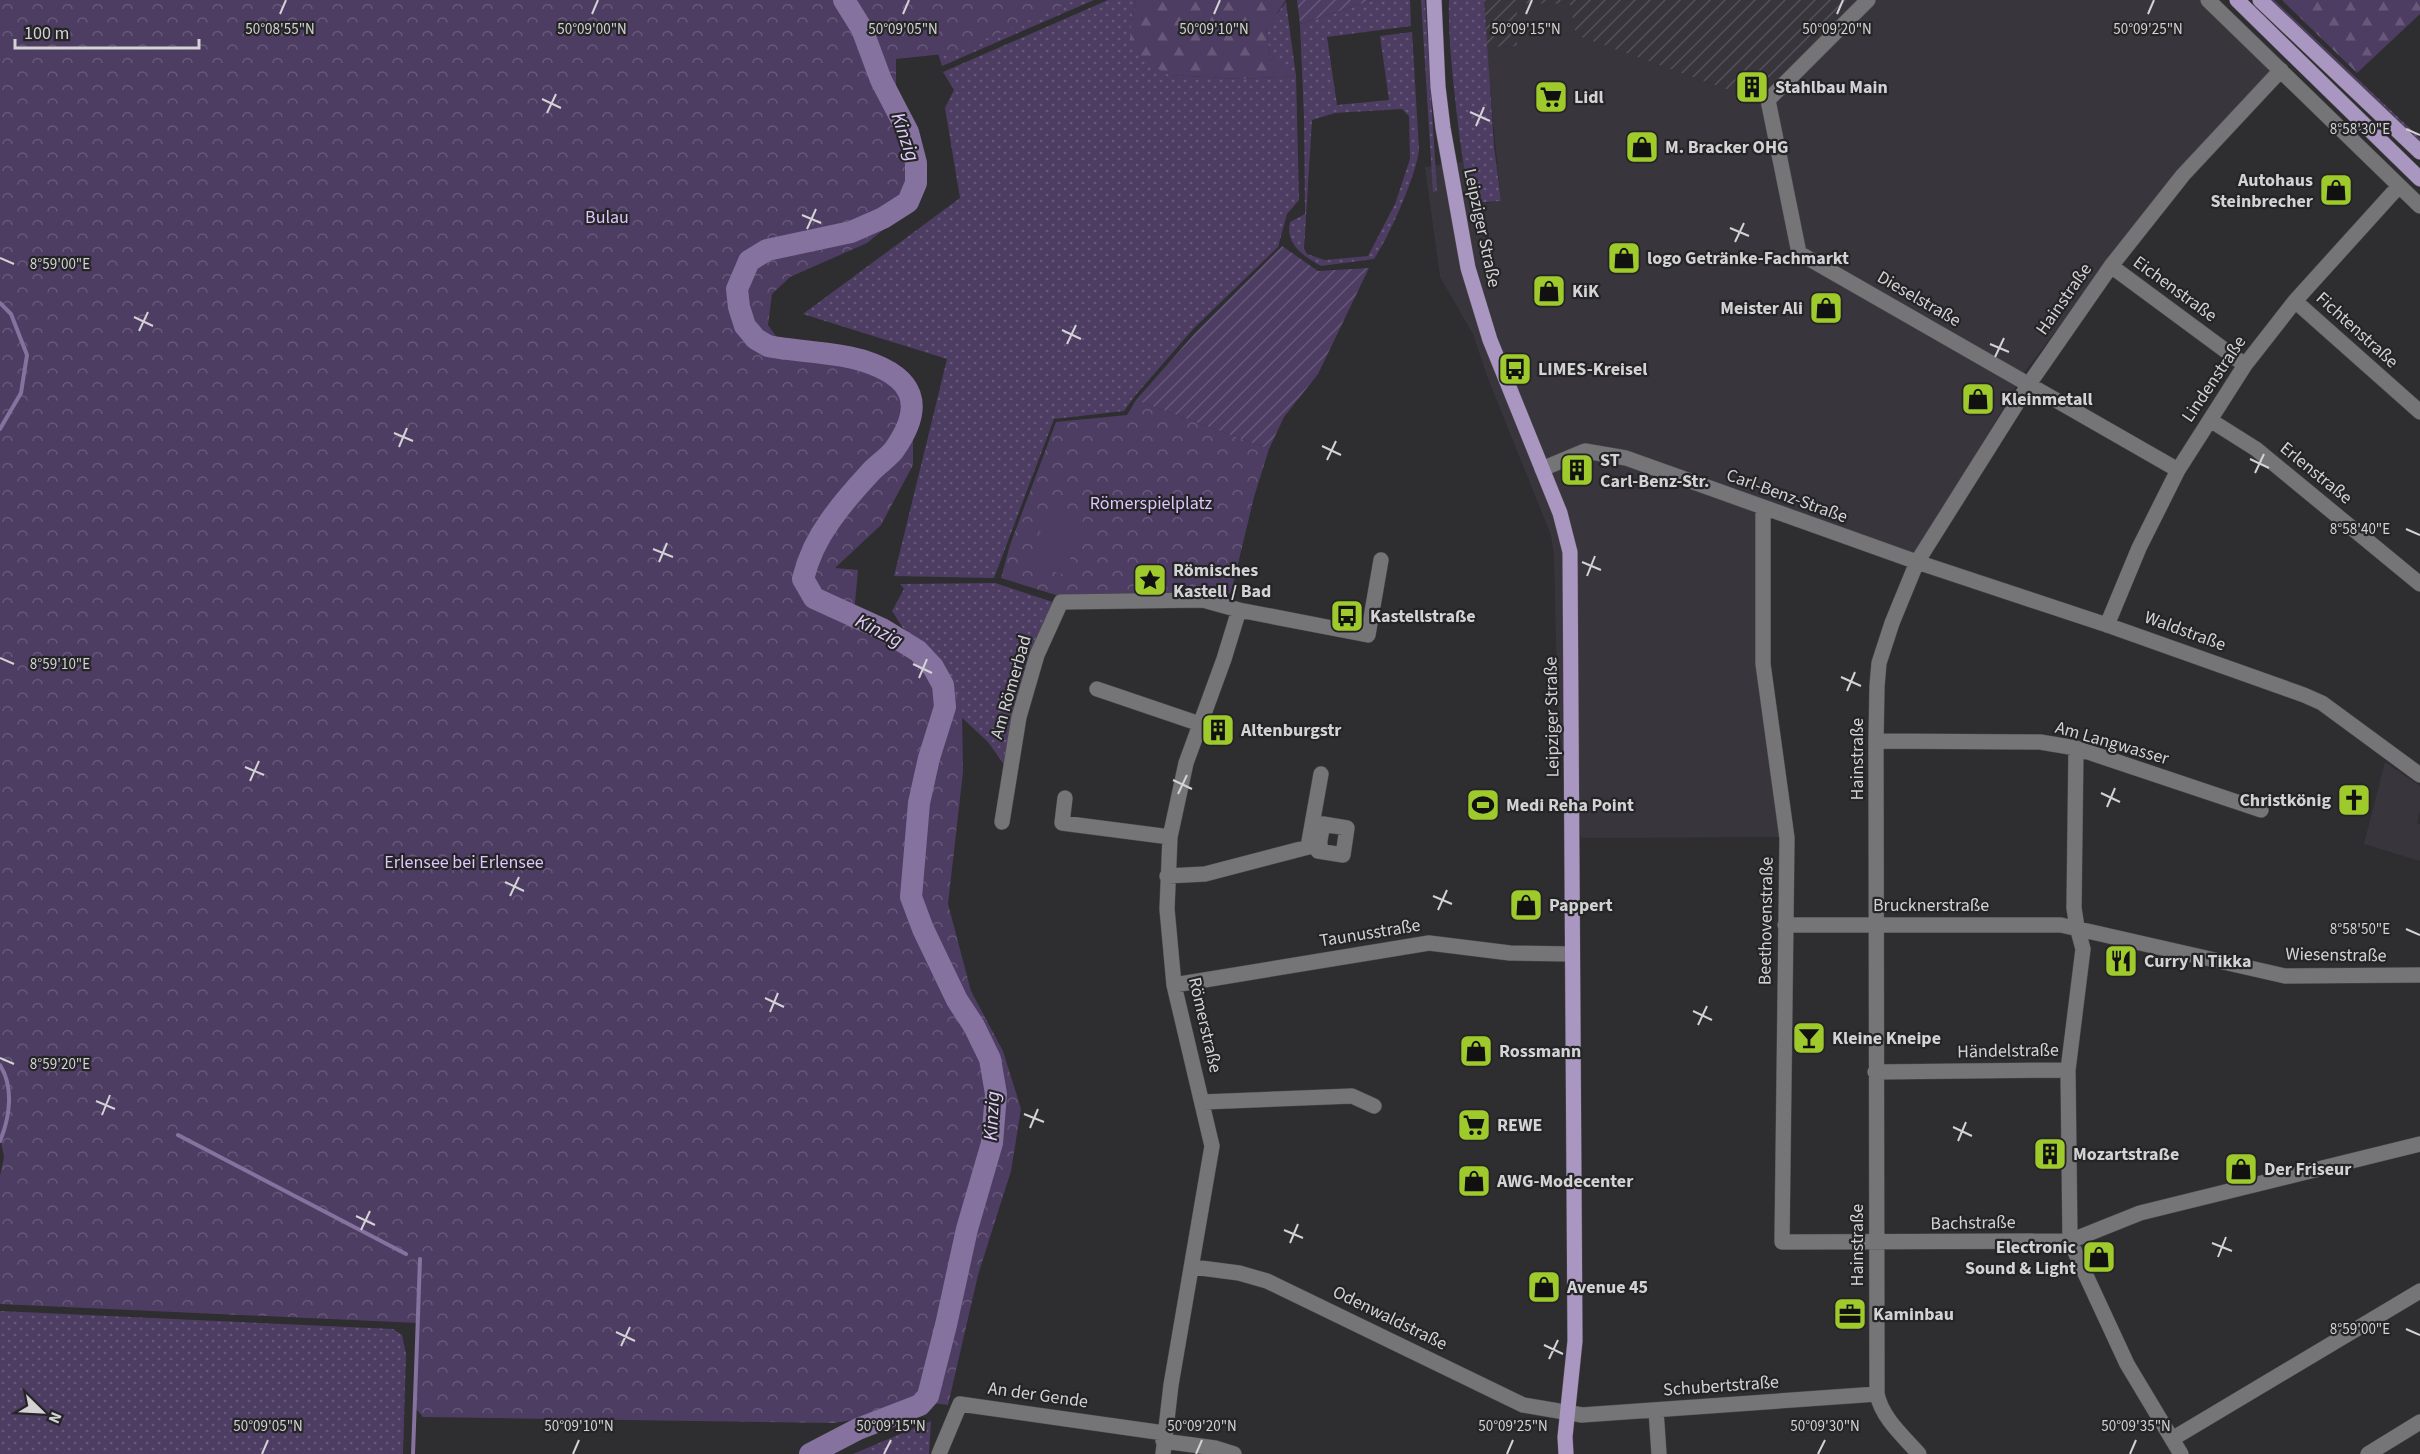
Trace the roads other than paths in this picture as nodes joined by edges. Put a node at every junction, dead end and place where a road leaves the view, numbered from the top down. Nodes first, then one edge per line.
1 (1434, 0) edge
2 (1868, 0) edge
3 (2208, 0) edge
4 (2237, 0) edge
5 (2260, 0) edge
6 (2281, 70) junction
7 (2420, 152) edge
8 (2420, 179) edge
9 (2399, 186) junction
10 (2420, 206) edge
11 (2111, 266) junction
12 (2295, 301) junction
13 (2245, 365) junction
14 (2029, 384) junction
15 (2420, 412) edge
16 (2210, 420) junction
17 (1542, 469) junction
18 (2178, 470) junction
19 (1763, 508) junction
20 (1381, 560) dead end
21 (1917, 562) junction
22 (2420, 584) edge
23 (1239, 610) junction
24 (2107, 625) junction
25 (1097, 689) dead end
26 (1200, 724) junction
27 (1876, 741) junction
28 (2076, 748) junction
29 (1321, 774) dead end
30 (2420, 775) edge
31 (1065, 798) dead end
32 (2261, 810) dead end
33 (1002, 822) dead end
34 (1170, 837) junction
35 (1167, 876) junction
36 (1785, 925) junction
37 (1877, 925) junction
38 (2077, 927) junction
39 (1572, 954) junction
40 (2420, 975) edge
41 (1174, 985) junction
42 (2068, 1070) junction
43 (1875, 1072) junction
44 (1203, 1102) junction
45 (1374, 1106) dead end
46 (2420, 1144) edge
47 (2070, 1241) junction
48 (1876, 1243) junction
49 (1193, 1266) junction
50 (2420, 1292) edge
51 (1876, 1394) junction
52 (1656, 1410) junction
53 (1569, 1414) junction
54 (2420, 1422) edge
55 (2172, 1439) junction
56 (1163, 1443) edge
57 (2389, 1449) edge
58 (939, 1454) edge
59 (1234, 1454) edge
60 (1566, 1454) edge
61 (1659, 1454) edge
62 (1919, 1454) edge
63 (2181, 1454) edge
64 (2368, 1454) edge

1 - 17 main road, Leipziger Straße
2 - 14 street, Dieselstraße
3 - 6 street
4 - 8 main road
5 - 7 main road
6 - 9 street
6 - 11 street, Hainstraße
9 - 10 street
9 - 12 street, Lindenstraße
11 - 13 street, Eichenstraße
11 - 14 street, Hainstraße
12 - 13 street, Lindenstraße
12 - 15 street, Fichtenstraße
13 - 16 street, Lindenstraße
14 - 18 street
14 - 21 street, Hainstraße
16 - 18 street, Lindenstraße
16 - 22 street, Erlenstraße
17 - 19 street, Carl-Benz-Straße
17 - 39 main road, Leipziger Straße
18 - 24 street, Lindenstraße
19 - 21 street, Carl-Benz-Straße
19 - 36 street, Beethovenstraße
20 - 23 street
21 - 24 street, Waldstraße
21 - 27 street, Hainstraße
23 - 26 street, Römerstraße
23 - 33 street, Am Römerbad
24 - 30 street, Waldstraße
25 - 26 street
26 - 34 street, Römerstraße
27 - 28 street, Am Langwasser
27 - 37 street, Hainstraße
28 - 32 street, Am Langwasser
28 - 38 street
29 - 35 street
31 - 34 street
34 - 35 street, Römerstraße
35 - 41 street, Römerstraße
36 - 37 street, Brucknerstraße
36 - 48 street, Beethovenstraße
37 - 38 street, Brucknerstraße
37 - 43 street, Hainstraße
38 - 40 street, Wiesenstraße
38 - 42 street
39 - 41 street, Taunusstraße
39 - 53 main road, Leipziger Straße
41 - 44 street, Römerstraße
42 - 43 street, Händelstraße
42 - 47 street
43 - 48 street, Hainstraße
44 - 45 street
44 - 49 street, Römerstraße
46 - 47 street
47 - 48 street, Bachstraße
47 - 55 street
48 - 51 street, Hainstraße
49 - 53 street, Odenwaldstraße
49 - 56 street, Römerstraße
50 - 55 street
51 - 52 street, Schubertstraße
51 - 62 street, Hainstraße
52 - 53 street, Schubertstraße
52 - 61 street
53 - 60 main road, Leipziger Straße
54 - 57 street
55 - 63 street
56 - 58 street, An der Gende
56 - 59 street
57 - 64 street

